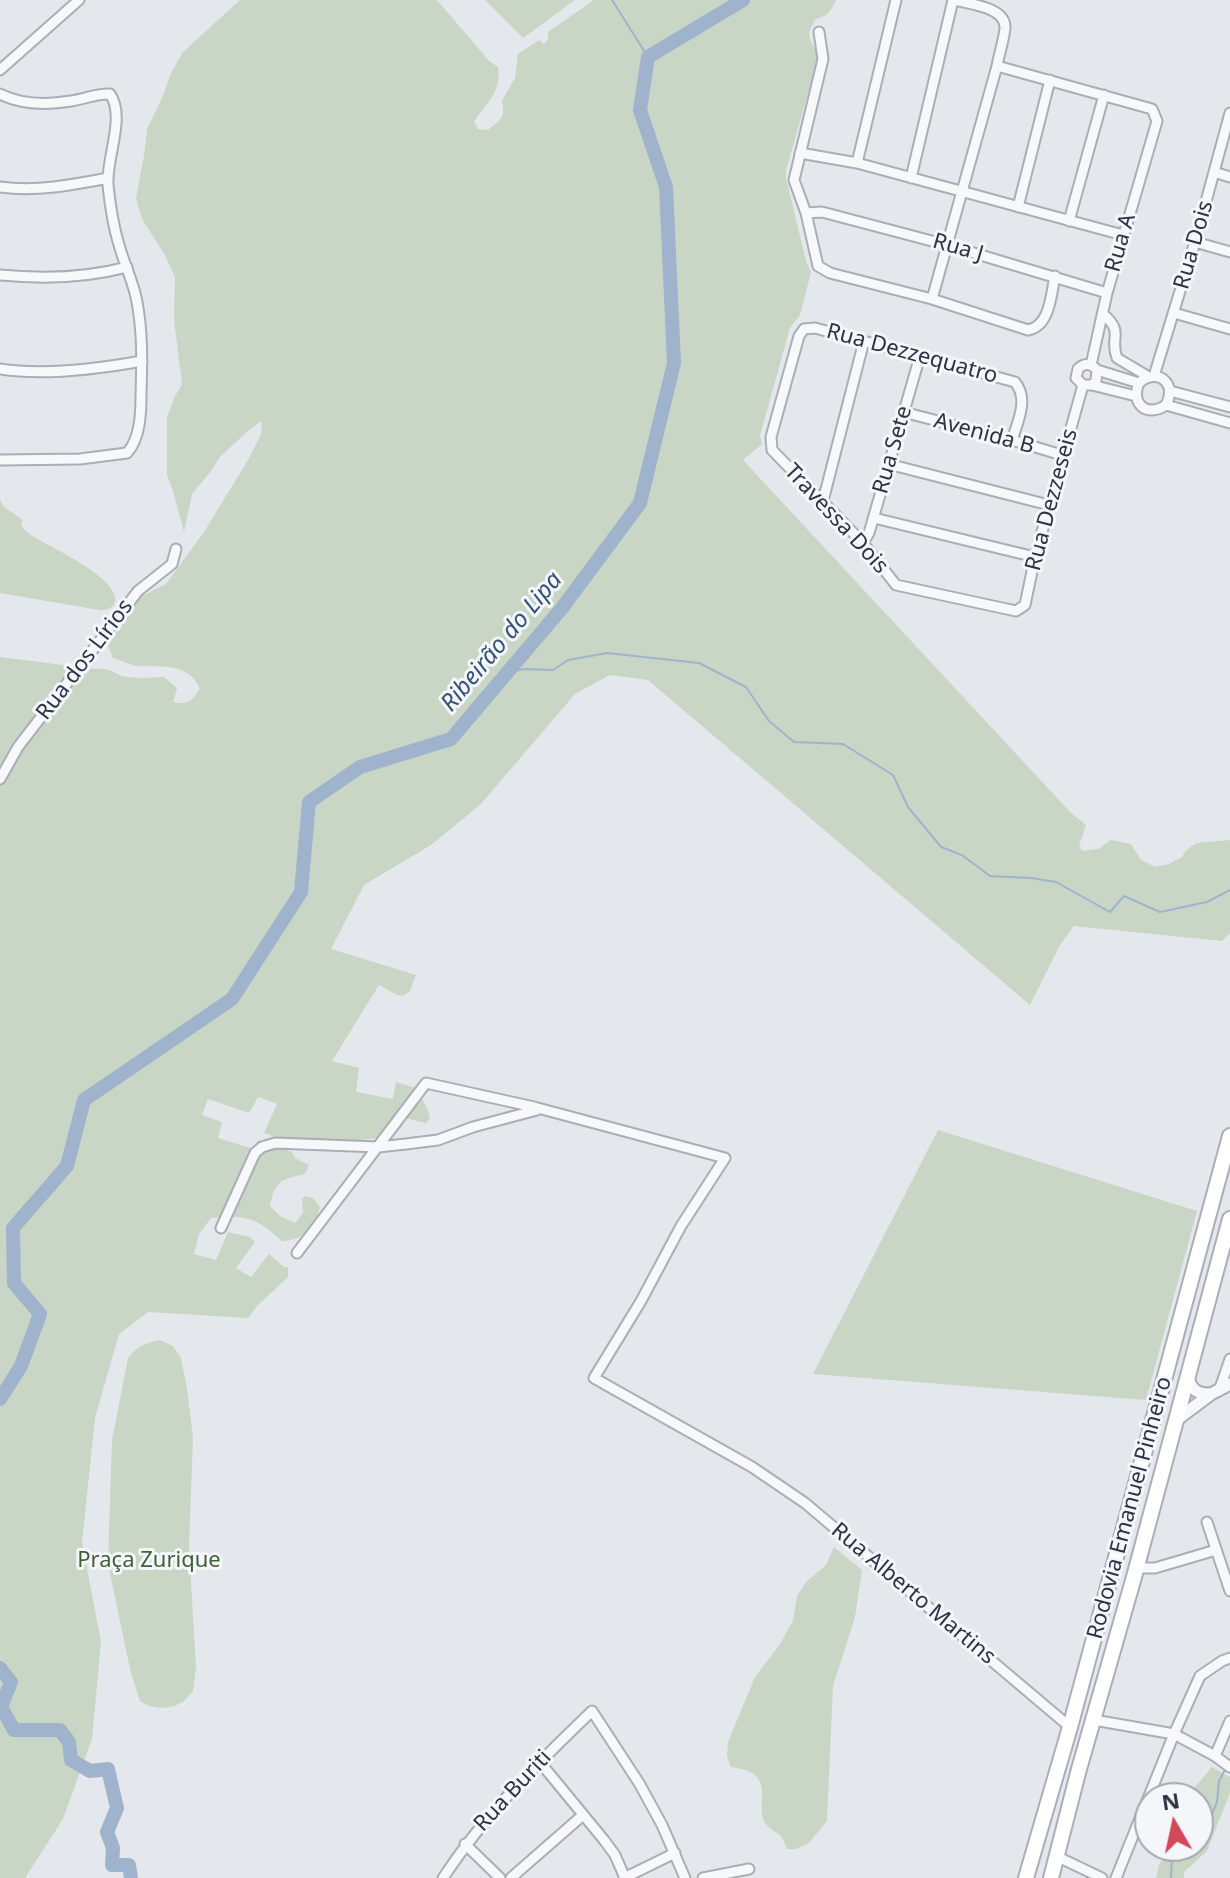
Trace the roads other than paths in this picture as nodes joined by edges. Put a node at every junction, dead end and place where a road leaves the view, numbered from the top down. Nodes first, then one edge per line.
1 (79, 0) edge
2 (896, 0) edge
3 (954, 0) edge
4 (819, 32) dead end
5 (997, 66) junction
6 (0, 70) edge
7 (1050, 80) junction
8 (0, 94) edge
9 (1104, 95) junction
10 (1230, 113) edge
11 (800, 153) junction
12 (857, 163) junction
13 (1214, 172) junction
14 (1230, 177) edge
15 (108, 178) junction
16 (911, 178) junction
17 (0, 187) edge
18 (963, 193) junction
19 (1018, 207) junction
20 (806, 213) junction
21 (1069, 221) junction
22 (1123, 235) junction
23 (1195, 242) junction
24 (947, 245) junction
25 (1230, 252) edge
26 (127, 267) junction
27 (0, 275) edge
28 (1055, 276) junction
29 (1107, 293) junction
30 (932, 299) junction
31 (1174, 313) junction
32 (1103, 314) junction
33 (1230, 329) edge
34 (799, 336) joint
35 (864, 341) junction
36 (920, 356) junction
37 (142, 361) junction
38 (1094, 368) junction
39 (0, 369) edge
40 (1152, 376) junction
41 (1139, 383) junction
42 (1087, 385) junction
43 (1170, 391) junction
44 (1136, 396) junction
45 (1166, 405) junction
46 (1230, 407) edge
47 (903, 412) junction
48 (1230, 423) edge
49 (1012, 440) junction
50 (1065, 456) junction
51 (0, 460) edge
52 (888, 464) junction
53 (823, 501) junction
54 (1049, 505) junction
55 (874, 518) junction
56 (863, 543) junction
57 (176, 549) dead end
58 (1035, 557) junction
59 (1016, 611) joint
60 (0, 779) edge
61 (543, 1110) junction
62 (1230, 1136) edge
63 (378, 1147) junction
64 (1230, 1219) edge
65 (221, 1228) dead end
66 (297, 1253) dead end
67 (1230, 1359) edge
68 (1188, 1377) junction
69 (1230, 1384) edge
70 (1215, 1392) junction
71 (1175, 1421) junction
72 (1207, 1522) dead end
73 (1216, 1550) junction
74 (1137, 1568) junction
75 (1230, 1591) edge
76 (1230, 1658) edge
77 (1094, 1720) junction
78 (1230, 1721) edge
79 (1070, 1727) junction
80 (1174, 1734) junction
81 (539, 1761) junction
82 (1223, 1762) edge
83 (583, 1815) junction
84 (465, 1844) junction
85 (675, 1853) junction
86 (1056, 1856) junction
87 (749, 1869) dead end
88 (443, 1878) edge
89 (500, 1878) edge
90 (511, 1878) edge
91 (625, 1878) edge
92 (685, 1878) edge
93 (703, 1878) edge
94 (1026, 1878) edge
95 (1051, 1878) edge
96 (1102, 1878) edge
97 (1116, 1878) edge

1 - 6 street
2 - 12 street
3 - 5 street
3 - 16 street
4 - 11 street
5 - 7 street
5 - 18 street
7 - 9 street
7 - 19 street
8 - 15 street
9 - 21 street
9 - 22 street, Rua A
10 - 13 street, Rua Dois
11 - 12 street
11 - 20 street
12 - 16 street
13 - 14 street
13 - 23 street, Rua Dois
15 - 17 street
15 - 26 street
16 - 18 street
18 - 19 street
18 - 24 street
19 - 21 street
20 - 24 street, Rua J
20 - 30 street
21 - 22 street
22 - 29 street, Rua A
23 - 25 street
23 - 31 street, Rua Dois
24 - 28 street, Rua J
24 - 30 street
26 - 27 street
26 - 37 street
28 - 29 street, Rua J
28 - 30 street
29 - 32 street, Rua A
31 - 33 street
31 - 40 street, Rua Dois
32 - 38 street, Rua A
32 - 40 street
34 - 35 street, Rua Dezzequatro
34 - 53 street, Travessa Dois
35 - 36 street, Rua Dezzequatro
35 - 53 street
36 - 47 street, Rua Sete
36 - 49 street, Rua Dezzequatro
37 - 39 street
37 - 51 street
38 - 41 street
38 - 42 street
38 - 42 street
40 - 41 street
40 - 43 street
41 - 44 street
42 - 44 street
42 - 50 street, Rua Dezzeseis
43 - 45 street
43 - 46 street
44 - 45 street
45 - 48 street
47 - 49 street, Avenida B
47 - 52 street, Rua Sete
49 - 50 street, Avenida B
50 - 54 street, Rua Dezzeseis
52 - 54 street
52 - 55 street, Rua Sete
53 - 56 street, Travessa Dois
54 - 58 street, Rua Dezzeseis
55 - 56 street, Rua Sete
55 - 58 street
56 - 59 street, Travessa Dois
57 - 60 street, Rua dos Lírios
58 - 59 street, Rua Dezzeseis
61 - 63 street
61 - 63 street
61 - 79 street, Rua Alberto Martins
62 - 79 main road, Rodovia Emanuel Pinheiro
63 - 65 street
63 - 66 street
64 - 68 main road, Rodovia Emanuel Pinheiro
67 - 70 street
68 - 70 street
68 - 71 main road, Rodovia Emanuel Pinheiro
69 - 70 street
70 - 71 street
71 - 74 main road, Rodovia Emanuel Pinheiro
72 - 73 street
73 - 74 street
73 - 75 street
74 - 77 main road, Rodovia Emanuel Pinheiro
76 - 80 street
77 - 80 street
77 - 86 main road, Rodovia Emanuel Pinheiro
78 - 82 street
79 - 94 main road, Rodovia Emanuel Pinheiro
80 - 82 street
80 - 97 street
81 - 83 street
81 - 84 street, Rua Buriti
81 - 85 street, Rua Buriti
83 - 90 street
83 - 91 street
84 - 88 street, Rua Buriti
84 - 89 street
85 - 91 street
85 - 92 street
86 - 95 main road, Rodovia Emanuel Pinheiro
86 - 96 street
87 - 93 street

